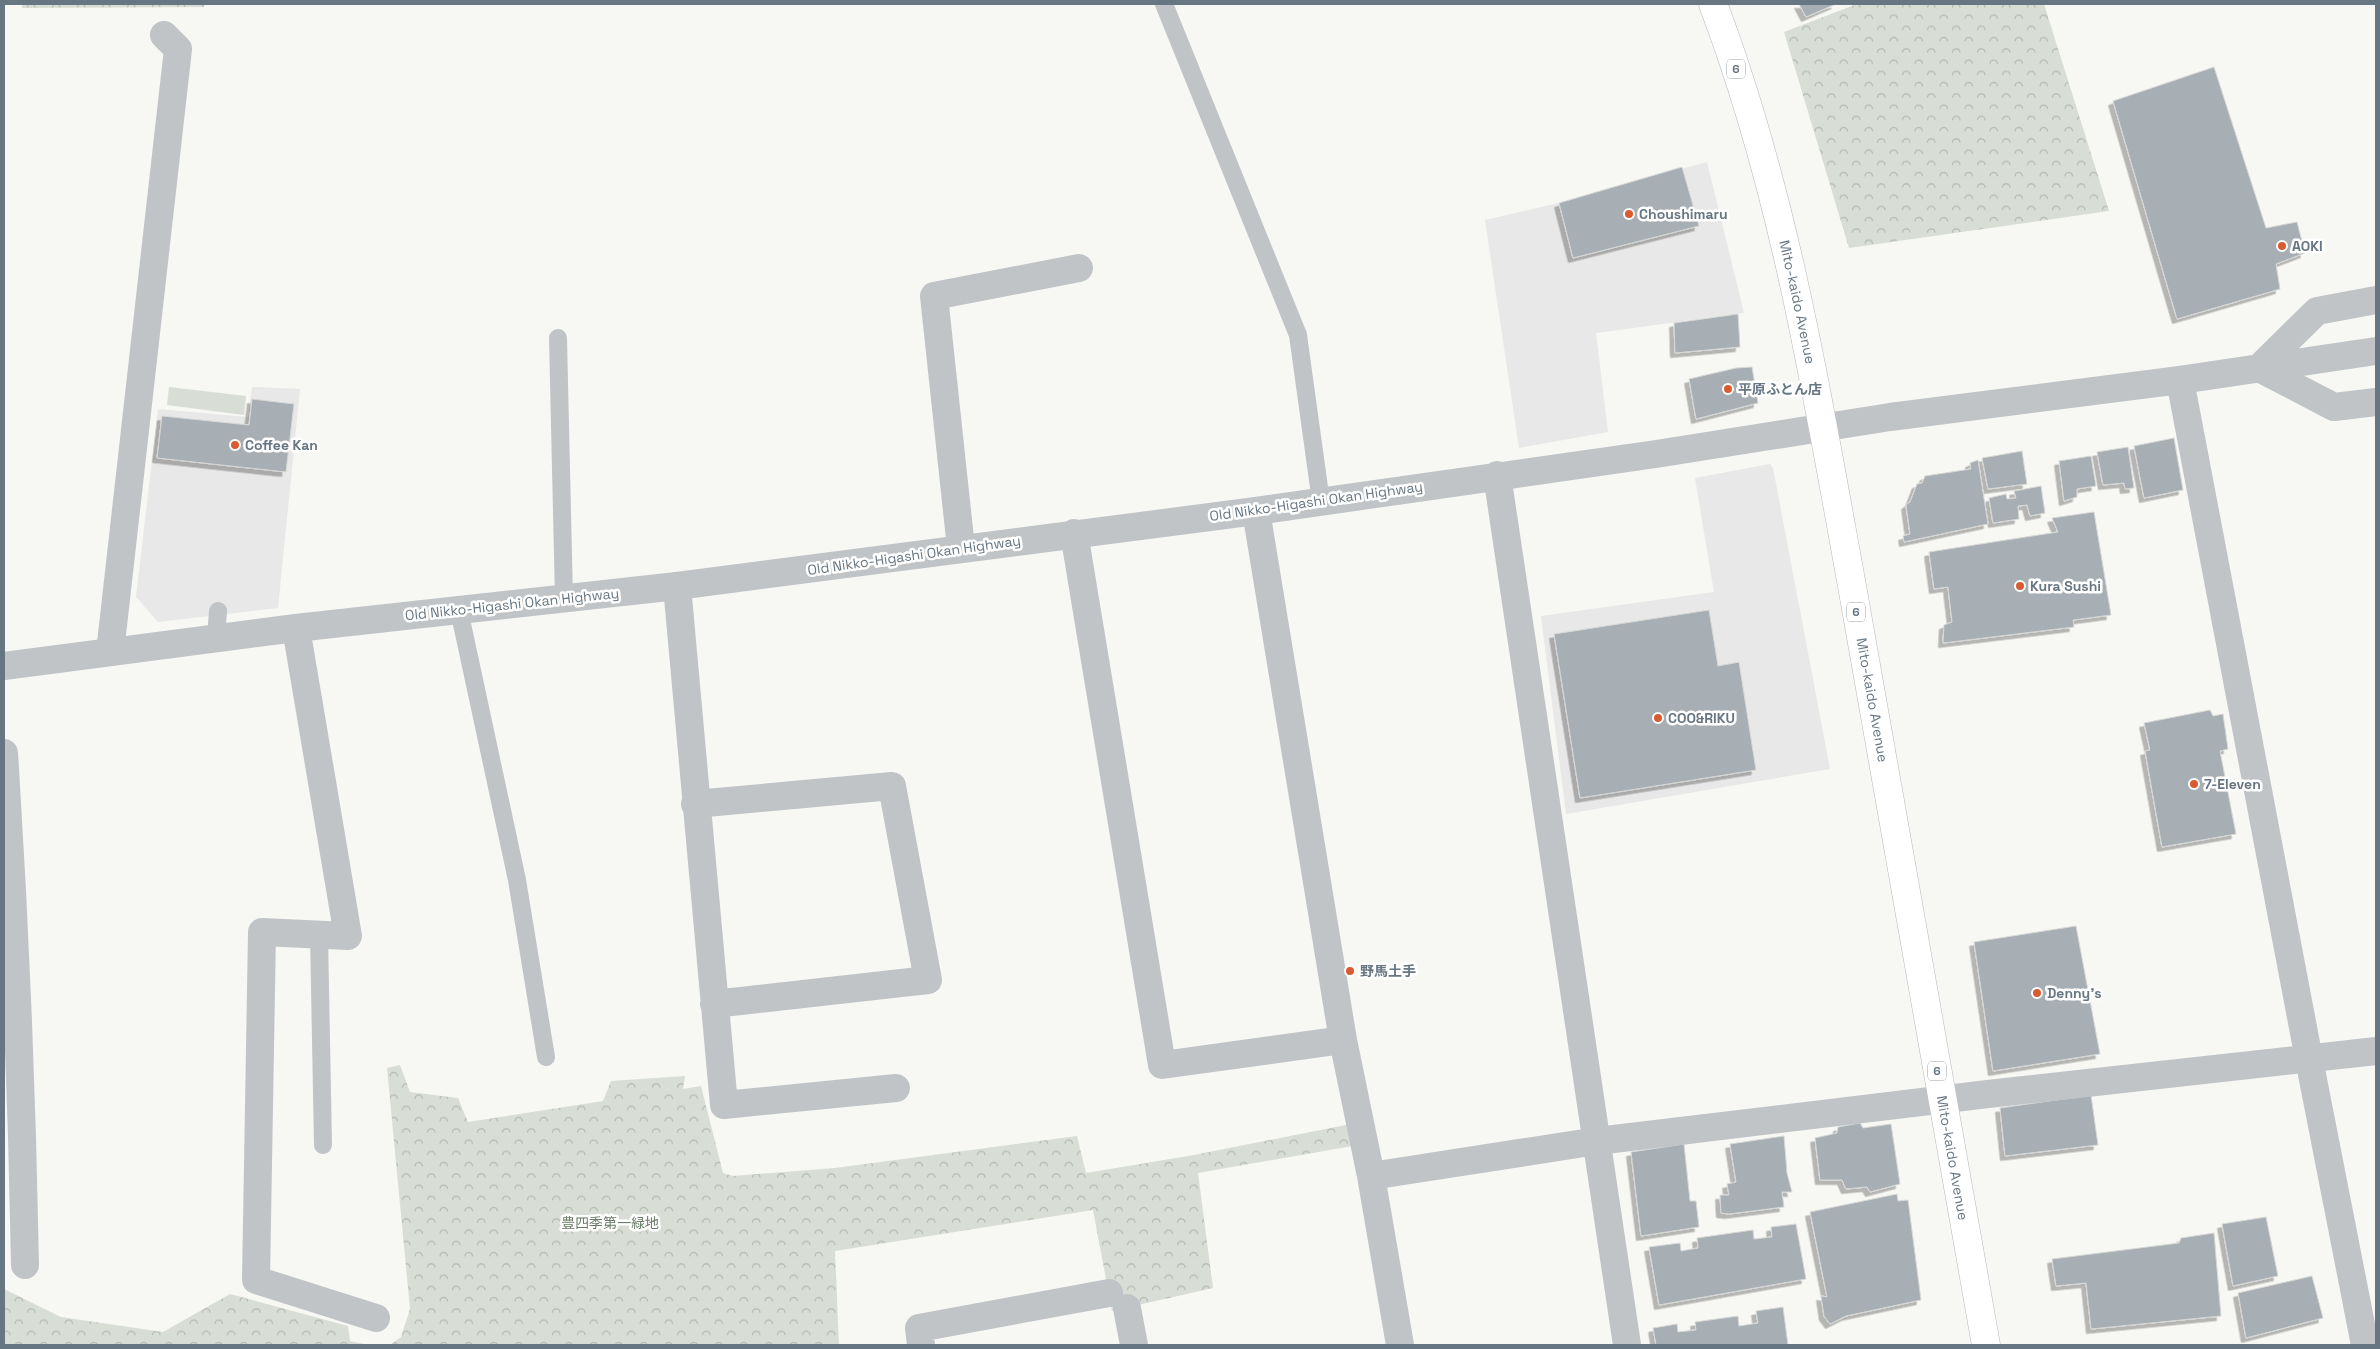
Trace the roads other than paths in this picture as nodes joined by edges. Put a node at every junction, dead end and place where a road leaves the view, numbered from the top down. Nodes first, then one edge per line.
1 (1164, 4) edge
2 (1713, 4) edge
3 (164, 35) dead end
4 (1079, 268) dead end
5 (2376, 300) edge
6 (558, 338) dead end
7 (2376, 351) edge
8 (2259, 368) junction
9 (2180, 380) junction
10 (2376, 402) edge
11 (1823, 427) junction
12 (1497, 475) junction
13 (1321, 502) junction
14 (1256, 511) junction
15 (1074, 533) junction
16 (961, 548) junction
17 (677, 586) junction
18 (564, 598) junction
19 (458, 610) junction
20 (218, 611) dead end
21 (296, 628) junction
22 (216, 638) junction
23 (110, 652) junction
24 (4, 666) edge
25 (4, 753) edge
26 (695, 804) junction
27 (8, 879) edge
28 (319, 935) junction
29 (714, 1004) junction
30 (1343, 1040) junction
31 (2376, 1051) edge
32 (546, 1057) dead end
33 (2309, 1059) junction
34 (896, 1088) dead end
35 (13, 1089) edge
36 (1942, 1099) junction
37 (1597, 1141) junction
38 (323, 1145) dead end
39 (1372, 1176) junction
40 (25, 1264) dead end
41 (376, 1318) dead end
42 (921, 1345) edge
43 (1134, 1345) edge
44 (1400, 1345) edge
45 (1627, 1345) edge
46 (1986, 1345) edge
47 (2366, 1345) edge

1 - 13 lane
2 - 11 highway, Mito-kaido Avenue / 6
3 - 23 street
4 - 16 street
5 - 8 street
6 - 18 lane
7 - 8 street, Old Nikko-Higashi Okan Highway
8 - 9 street, Old Nikko-Higashi Okan Highway
8 - 10 street
9 - 11 street, Old Nikko-Higashi Okan Highway
9 - 33 street
11 - 12 street, Old Nikko-Higashi Okan Highway
11 - 36 highway, Mito-kaido Avenue / 6
12 - 13 street, Old Nikko-Higashi Okan Highway
12 - 37 street
13 - 14 street, Old Nikko-Higashi Okan Highway
14 - 15 street, Old Nikko-Higashi Okan Highway
14 - 30 street
15 - 16 street, Old Nikko-Higashi Okan Highway
15 - 30 street
16 - 17 street, Old Nikko-Higashi Okan Highway
17 - 18 street, Old Nikko-Higashi Okan Highway
17 - 26 street
18 - 19 street, Old Nikko-Higashi Okan Highway
19 - 21 street, Old Nikko-Higashi Okan Highway
19 - 32 lane
20 - 22 lane
21 - 22 street, Old Nikko-Higashi Okan Highway
21 - 28 street
22 - 23 street, Old Nikko-Higashi Okan Highway
23 - 24 street, Old Nikko-Higashi Okan Highway
25 - 27 street
26 - 29 street
26 - 29 street
27 - 35 street
28 - 38 lane
28 - 41 street
29 - 34 street
30 - 39 street
31 - 33 street
33 - 36 street
33 - 47 street
35 - 40 street
36 - 37 street
36 - 46 highway, Mito-kaido Avenue / 6
37 - 39 street
37 - 45 street
39 - 44 street
42 - 43 street

